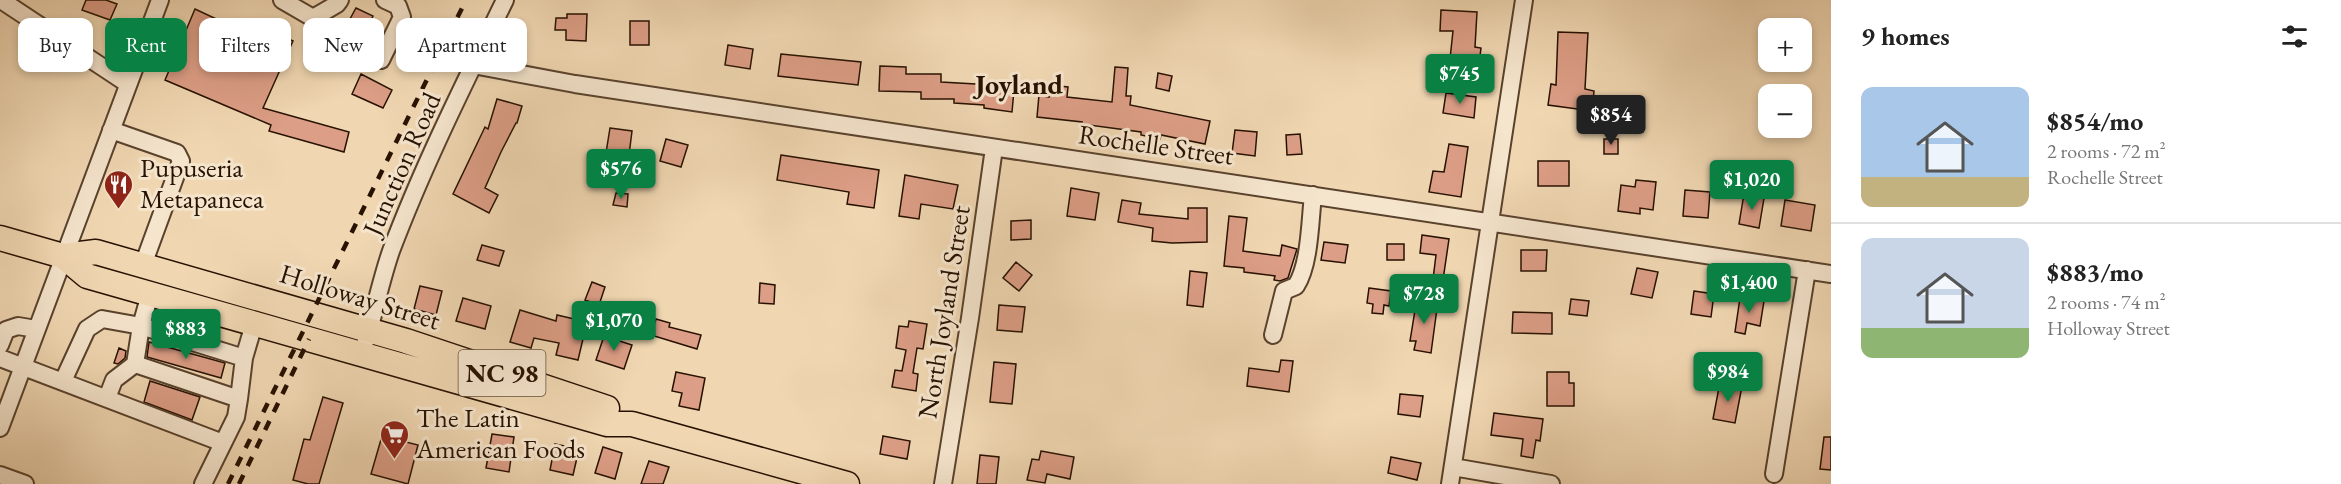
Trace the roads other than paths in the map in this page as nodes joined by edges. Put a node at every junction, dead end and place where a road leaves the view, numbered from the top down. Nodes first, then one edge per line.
1 (1, 0) edge
2 (160, 0) edge
3 (282, 0) edge
4 (340, 0) edge
5 (385, 0) edge
6 (505, 0) edge
7 (1524, 0) edge
8 (313, 18) joint
9 (496, 18) edge
10 (384, 54) edge
11 (470, 72) edge
12 (511, 72) edge
13 (128, 84) junction
14 (111, 130) junction
15 (994, 148) junction
16 (1313, 195) junction
17 (1491, 222) junction
18 (0, 238) edge
19 (63, 256) junction
20 (143, 265) junction
21 (1807, 270) junction
22 (1831, 274) edge
23 (150, 294) junction
24 (254, 324) junction
25 (141, 326) junction
26 (36, 329) junction
27 (369, 330) junction
28 (1273, 335) dead end
29 (0, 345) edge
30 (361, 355) junction
31 (0, 358) edge
32 (244, 358) junction
33 (135, 364) junction
34 (23, 365) junction
35 (63, 381) junction
36 (107, 398) junction
37 (239, 399) junction
38 (632, 423) junction
39 (0, 428) edge
40 (223, 443) junction
41 (1453, 467) junction
42 (1774, 474) dead end
43 (0, 475) edge
44 (26, 484) edge
45 (203, 484) edge
46 (847, 484) edge
47 (943, 484) edge
48 (1450, 484) edge
49 (1551, 484) edge

1 - 13 street
2 - 13 street
3 - 8 street
4 - 8 street
5 - 10 street
6 - 9 street, Junction Road
7 - 17 street
11 - 27 street, Junction Road
12 - 15 street, Rochelle Street
13 - 14 street
14 - 19 street
14 - 20 street
15 - 16 street, Rochelle Street
15 - 47 street, North Joyland Street
16 - 17 street, Rochelle Street
16 - 28 street
17 - 21 street, Rochelle Street
17 - 41 street
18 - 19 highway, Holloway Street / NC 98
19 - 20 highway, Holloway Street / NC 98
19 - 23 highway, Holloway Street / NC 98
19 - 26 street
20 - 27 highway, Holloway Street / NC 98
21 - 22 street, Rochelle Street
21 - 42 street
23 - 24 highway, Holloway Street / NC 98
23 - 25 street
24 - 30 highway, Holloway Street / NC 98
24 - 32 street
25 - 32 street
25 - 33 street
25 - 35 street
26 - 29 street
26 - 34 street
27 - 30 street, Junction Road
27 - 38 highway, Holloway Street / NC 98
30 - 38 highway, Holloway Street / NC 98
31 - 34 street
32 - 37 street
33 - 36 street
33 - 37 street
34 - 35 street
34 - 39 street
35 - 36 street
36 - 40 street
37 - 40 street
38 - 46 highway, Holloway Street / NC 98
40 - 45 street
41 - 48 street
41 - 49 street
43 - 44 street

